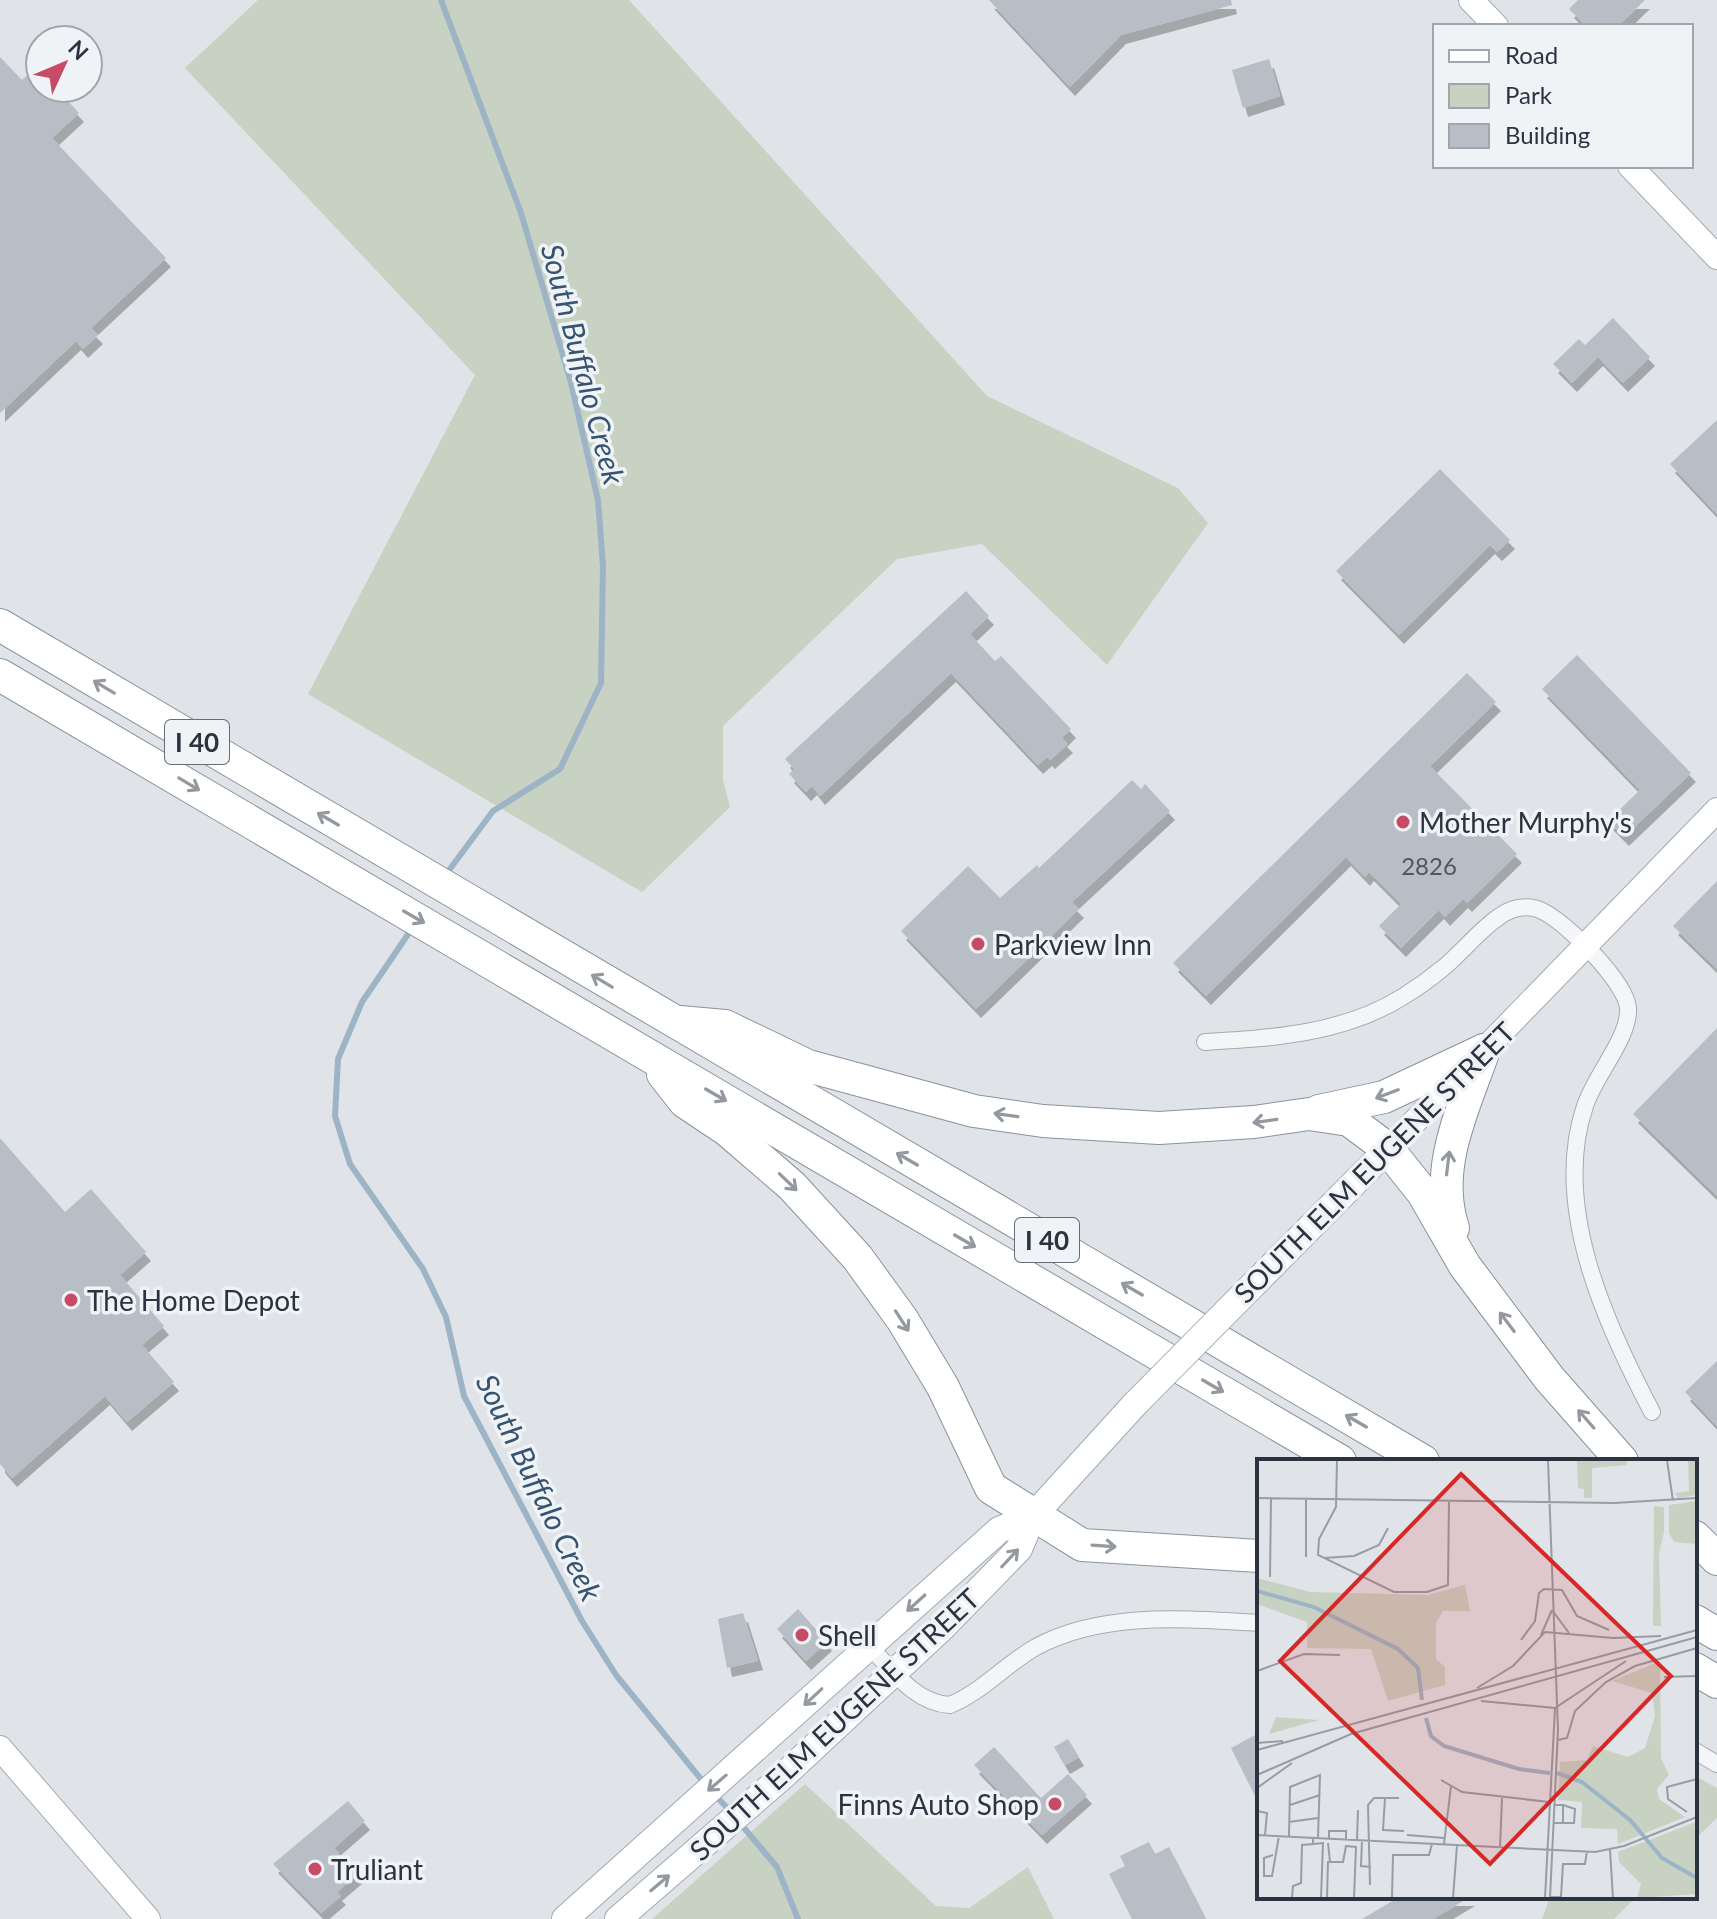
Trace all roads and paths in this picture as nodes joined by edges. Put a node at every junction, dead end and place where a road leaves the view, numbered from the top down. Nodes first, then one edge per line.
1 (1471, 0) edge
2 (1494, 24) edge
3 (1632, 168) edge
4 (1717, 257) edge
5 (0, 625) edge
6 (0, 675) edge
7 (1717, 810) edge
8 (1585, 947) junction
9 (669, 1021) junction
10 (1205, 1042) dead end
11 (1484, 1050) junction
12 (649, 1055) junction
13 (1309, 1114) junction
14 (1388, 1149) junction
15 (1465, 1266) junction
16 (1652, 1412) dead end
17 (1337, 1459) edge
18 (1420, 1459) edge
19 (1620, 1459) edge
20 (1033, 1516) junction
21 (1697, 1539) edge
22 (1257, 1556) edge
23 (1717, 1559) edge
24 (1697, 1622) edge
25 (1257, 1623) edge
26 (1717, 1634) edge
27 (868, 1645) junction
28 (1697, 1670) edge
29 (895, 1673) junction
30 (1717, 1682) edge
31 (0, 1748) edge
32 (1697, 1752) edge
33 (1717, 1764) edge
34 (148, 1919) edge
35 (565, 1919) edge
36 (618, 1919) edge

1 - 2 main road
3 - 4 main road
9 -> 5 highway, I 40
6 -> 12 highway, I 40
7 - 8 main road, SOUTH ELM EUGENE STREET
8 - 10 street
8 - 11 main road, SOUTH ELM EUGENE STREET
8 - 16 street
13 -> 9 highway
18 -> 9 highway, I 40
11 -> 13 highway
11 - 14 main road, SOUTH ELM EUGENE STREET
15 -> 11 highway
12 -> 17 highway, I 40
12 -> 20 highway
13 - 14 highway
14 - 15 highway
14 - 20 main road, SOUTH ELM EUGENE STREET, bridge
19 -> 15 highway
20 -> 22 highway
20 -> 27 main road, SOUTH ELM EUGENE STREET
29 -> 20 main road, SOUTH ELM EUGENE STREET
21 - 23 highway
24 - 26 highway
25 - 29 street
27 - 29 street
27 -> 35 main road, SOUTH ELM EUGENE STREET
28 - 30 highway
36 -> 29 main road, SOUTH ELM EUGENE STREET
31 - 34 main road
32 - 33 street

